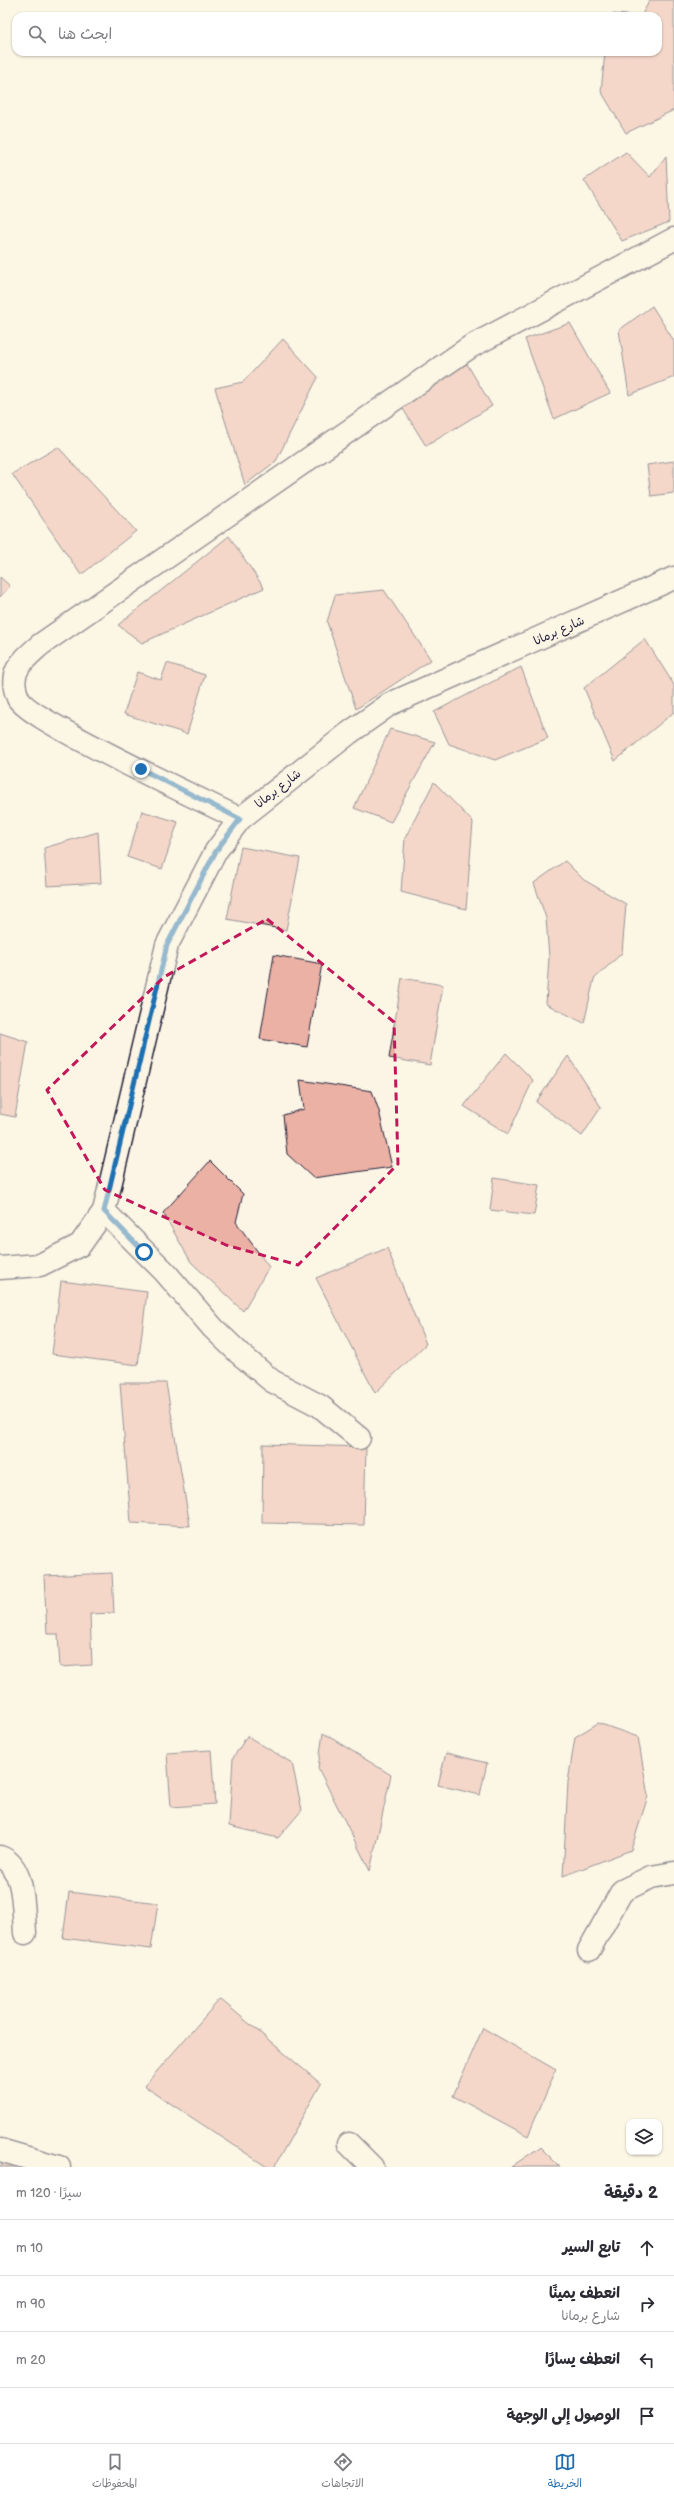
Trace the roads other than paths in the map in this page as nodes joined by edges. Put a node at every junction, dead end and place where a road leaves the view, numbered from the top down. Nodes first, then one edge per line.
1 (674, 239) edge
2 (674, 578) edge
3 (240, 819) junction
4 (104, 1211) junction
5 (0, 1268) edge
6 (359, 1438) dead end
7 (0, 1857) edge
8 (674, 1874) edge
9 (25, 1933) dead end
10 (589, 1950) dead end
11 (349, 2144) dead end
12 (0, 2150) edge
13 (59, 2167) edge
14 (372, 2167) edge

1 - 3 street
2 - 3 street, شارع برمانا
3 - 4 street, شارع برمانا
4 - 5 street, شارع برمانا
4 - 6 street
7 - 9 street
8 - 10 street
11 - 14 street
12 - 13 street

